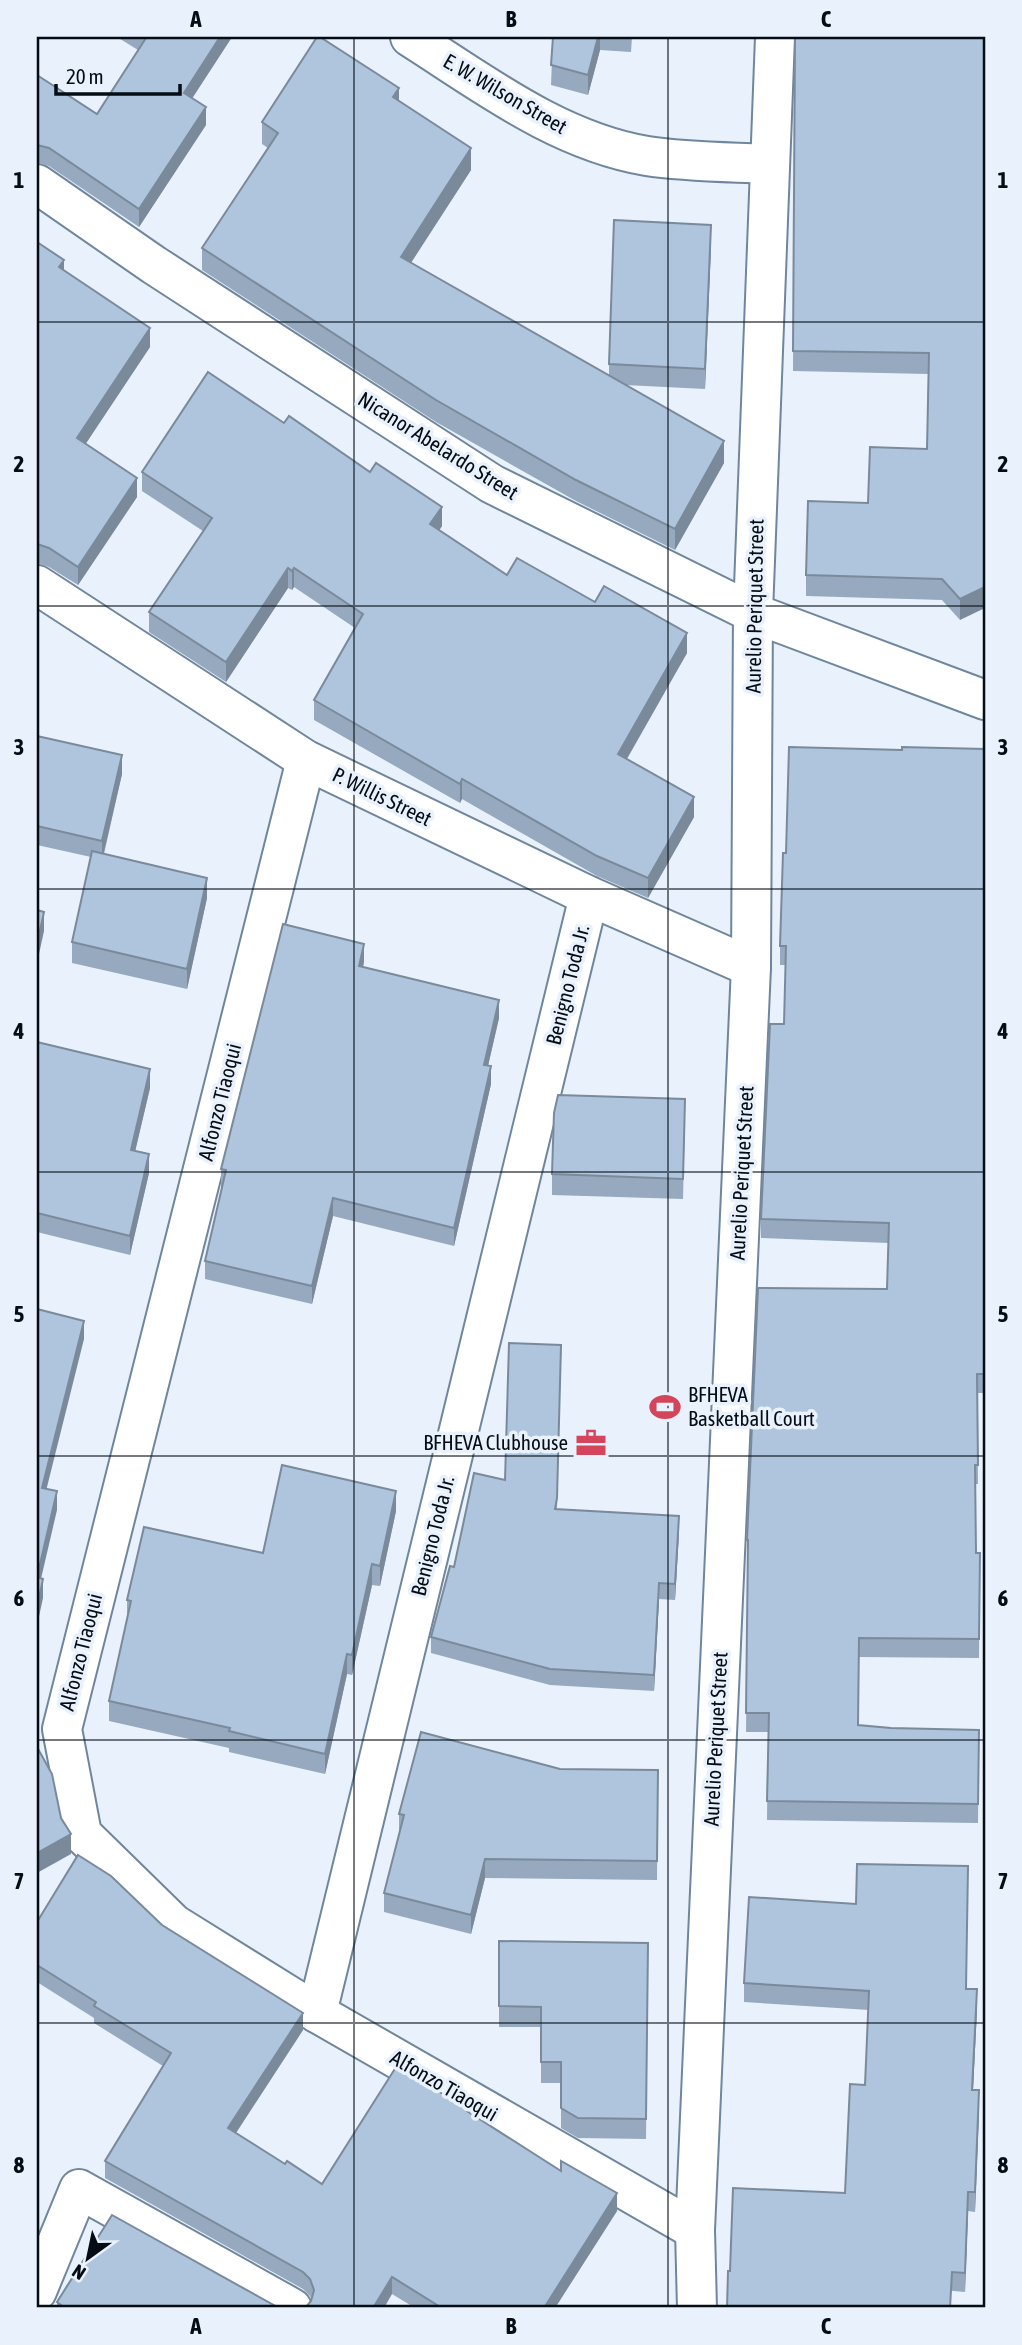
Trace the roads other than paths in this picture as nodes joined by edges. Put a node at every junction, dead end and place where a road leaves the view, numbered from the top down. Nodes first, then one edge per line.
1 (411, 37) edge
2 (775, 37) edge
3 (769, 164) junction
4 (37, 184) edge
5 (43, 602) edge
6 (753, 613) junction
7 (985, 700) edge
8 (306, 760) junction
9 (589, 896) junction
10 (751, 967) junction
11 (317, 2013) junction
12 (695, 2230) junction
13 (37, 2291) edge
14 (292, 2308) edge
15 (697, 2308) edge

1 - 3 street, E. W. Wilson Street
2 - 3 street, Aurelio Periquet Street
3 - 6 street, Aurelio Periquet Street
4 - 6 street, Nicanor Abelardo Street
5 - 8 street, P. Willis Street
6 - 7 street, Nicanor Abelardo Street
6 - 10 street, Aurelio Periquet Street
8 - 9 street, P. Willis Street
8 - 11 street, Alfonzo Tiaoqui
9 - 10 street, P. Willis Street
9 - 11 street, Benigno Toda Jr.
10 - 12 street, Aurelio Periquet Street
11 - 12 street, Alfonzo Tiaoqui
12 - 15 street, Aurelio Periquet Street
13 - 14 street

